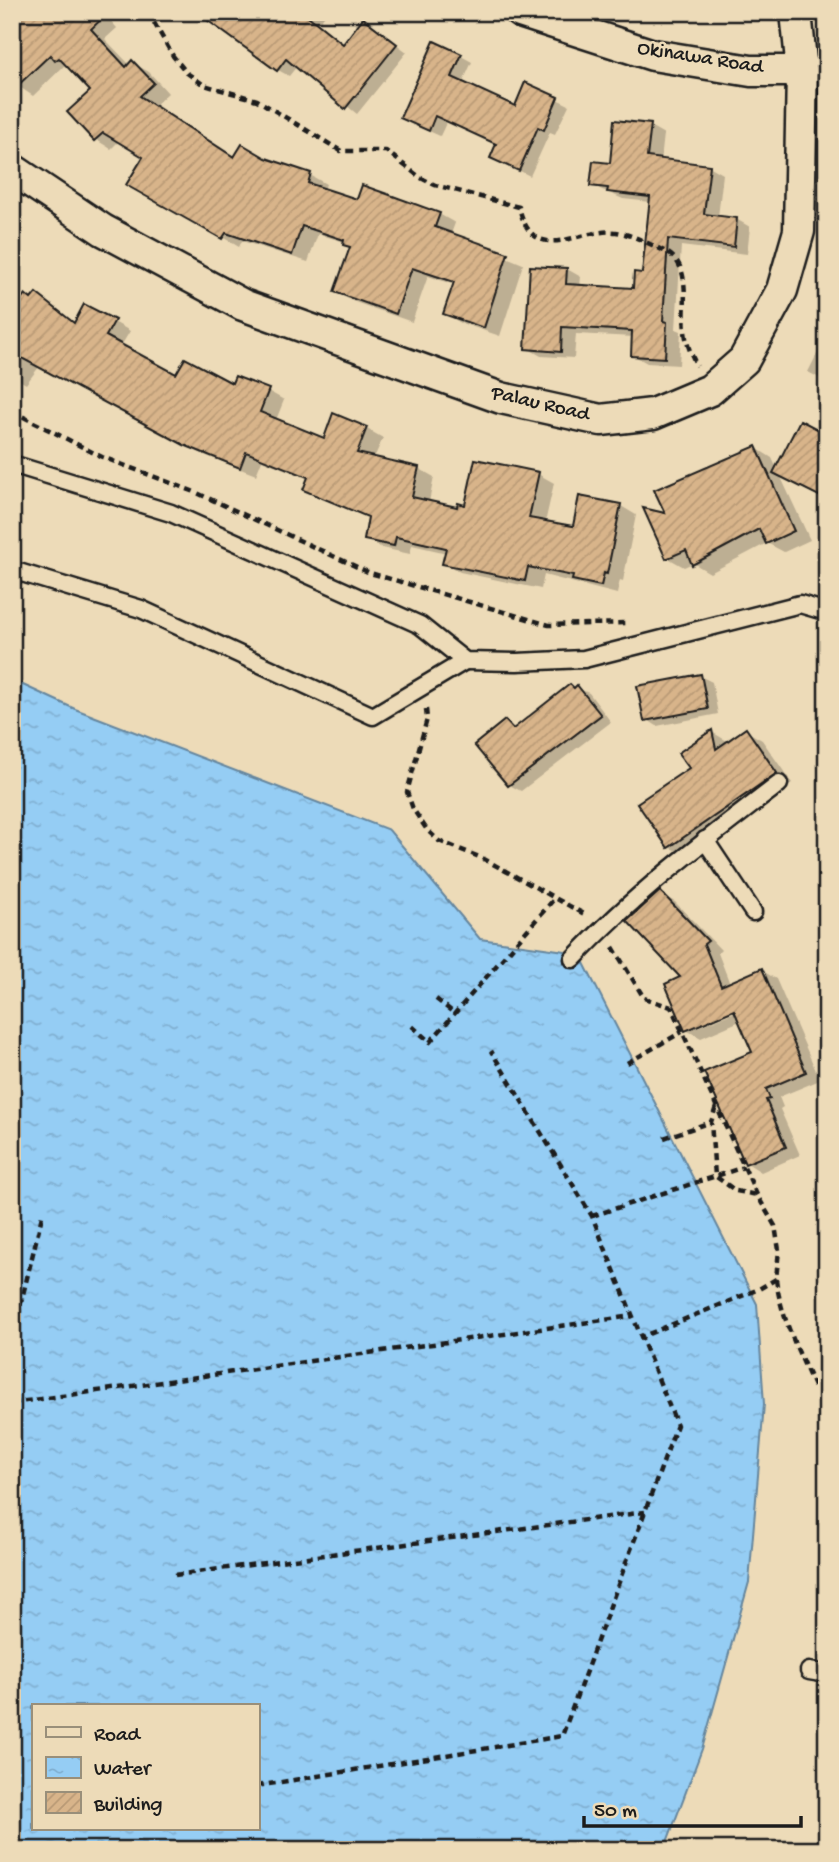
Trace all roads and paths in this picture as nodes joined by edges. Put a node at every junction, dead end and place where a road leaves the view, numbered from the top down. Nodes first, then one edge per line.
1 (148, 12) edge
2 (520, 12) edge
3 (796, 12) edge
4 (802, 71) junction
5 (12, 169) edge
6 (699, 369) dead end
7 (12, 411) edge
8 (12, 464) edge
9 (12, 570) edge
10 (827, 612) edge
11 (640, 623) dead end
12 (465, 661) junction
13 (779, 784) dead end
14 (705, 840) junction
15 (555, 898) dead end
16 (753, 912) dead end
17 (573, 959) dead end
18 (436, 999) dead end
19 (454, 1013) junction
20 (412, 1026) dead end
21 (682, 1032) dead end
22 (491, 1051) dead end
23 (627, 1063) dead end
24 (716, 1107) dead end
25 (711, 1122) junction
26 (664, 1138) dead end
27 (744, 1167) dead end
28 (715, 1176) junction
29 (757, 1195) dead end
30 (42, 1216) dead end
31 (592, 1216) junction
32 (775, 1226) dead end
33 (775, 1279) junction
34 (632, 1316) junction
35 (641, 1337) junction
36 (12, 1340) edge
37 (827, 1396) edge
38 (12, 1403) edge
39 (645, 1512) junction
40 (175, 1576) dead end
41 (809, 1671) dead end
42 (827, 1674) edge
43 (259, 1786) edge

1 - 6 path
2 - 4 street, Okinawa Road
3 - 4 street, Palau Road
4 - 5 street, Palau Road
7 - 11 path
8 - 12 lane
9 - 12 lane
10 - 12 lane
13 - 14 lane
14 - 16 lane
14 - 17 lane
15 - 19 path
18 - 19 path
19 - 20 path
21 - 23 path
22 - 31 path
24 - 25 path
25 - 26 path
25 - 28 path
27 - 28 path
28 - 29 path
28 - 31 path
30 - 36 path
31 - 34 path
32 - 33 path
33 - 35 path
33 - 37 path
34 - 35 path
34 - 38 path
35 - 39 path
39 - 40 path
39 - 43 path
41 - 42 lane

